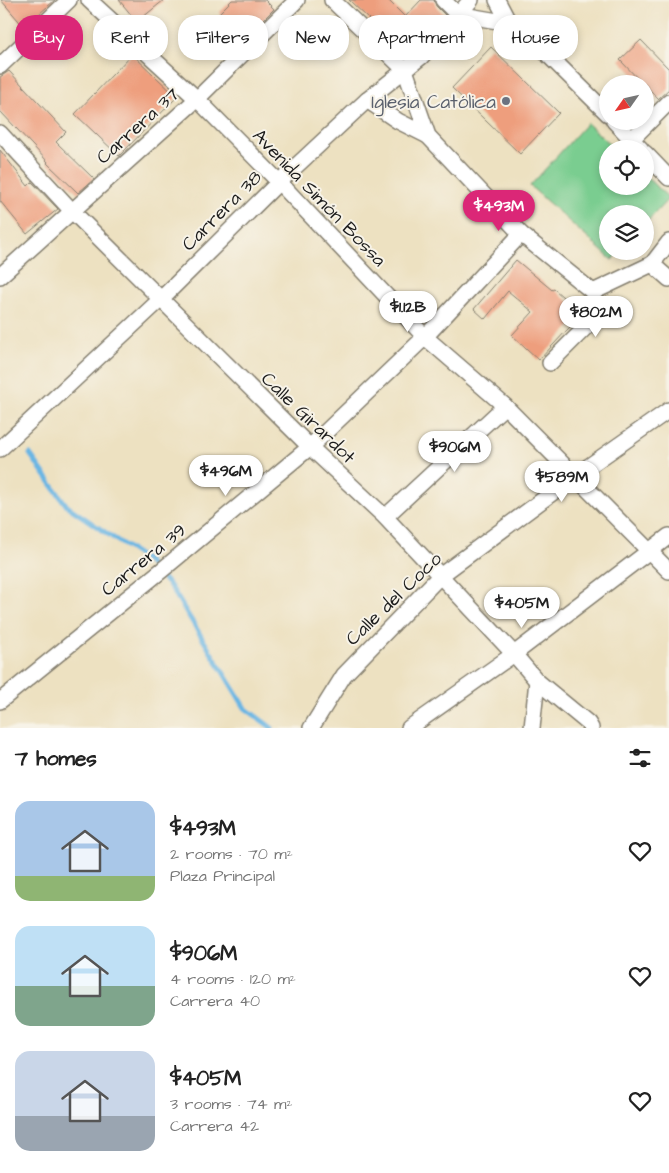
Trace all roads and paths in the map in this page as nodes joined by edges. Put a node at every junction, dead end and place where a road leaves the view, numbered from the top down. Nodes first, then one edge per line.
1 (69, 0) edge
2 (89, 0) edge
3 (297, 0) edge
4 (332, 0) edge
5 (443, 0) edge
6 (470, 0) edge
7 (497, 0) edge
8 (457, 14) junction
9 (505, 15) edge
10 (493, 20) edge
11 (553, 60) edge
12 (0, 66) edge
13 (405, 70) junction
14 (196, 99) junction
15 (367, 100) junction
16 (669, 102) edge
17 (599, 105) edge
18 (623, 130) edge
19 (0, 133) edge
20 (428, 136) junction
21 (633, 140) edge
22 (640, 140) edge
23 (654, 162) edge
24 (669, 178) edge
25 (279, 182) junction
26 (72, 211) junction
27 (521, 234) junction
28 (669, 242) edge
29 (652, 264) junction
30 (0, 276) edge
31 (669, 279) edge
32 (593, 292) junction
33 (161, 299) junction
34 (426, 337) junction
35 (550, 363) dead end
36 (505, 406) junction
37 (669, 410) edge
38 (310, 446) junction
39 (0, 449) edge
40 (575, 476) junction
41 (384, 517) junction
42 (669, 536) edge
43 (650, 550) junction
44 (669, 571) edge
45 (440, 576) junction
46 (514, 654) junction
47 (538, 681) junction
48 (0, 701) edge
49 (310, 728) edge
50 (409, 728) edge
51 (532, 728) edge
52 (592, 728) edge

1 - 12 street
2 - 14 street, Avenida Simón Bossa
3 - 14 street, Carrera 37
4 - 13 street
5 - 8 street
6 - 8 street, Carrera 38
7 - 9 street
8 - 10 street
8 - 13 street, Carrera 38
11 - 17 street
13 - 15 street, Carrera 38
13 - 20 street
14 - 25 street, Avenida Simón Bossa
14 - 26 street, Carrera 37
15 - 20 street
15 - 25 street, Carrera 38
16 - 22 street
18 - 21 street
19 - 26 street, Calle Girardot
20 - 27 street
23 - 24 street
25 - 33 street, Carrera 38
25 - 34 street, Avenida Simón Bossa
26 - 30 street, Carrera 37
26 - 33 street, Calle Girardot
27 - 32 street
27 - 34 street, Carrera 39
28 - 29 street
29 - 31 street
29 - 32 street
32 - 35 street
33 - 38 street, Calle Girardot
33 - 39 street, Carrera 38
34 - 36 street, Avenida Simón Bossa
34 - 38 street, Carrera 39
36 - 40 street, Avenida Simón Bossa
36 - 41 street
37 - 40 street, Calle del Coco
38 - 41 street, Calle Girardot
38 - 48 street, Carrera 39
40 - 43 street, Avenida Simón Bossa
40 - 45 street, Calle del Coco
41 - 45 street, Calle Girardot
42 - 43 street
43 - 44 street, Avenida Simón Bossa
43 - 46 street
45 - 46 street, Calle Girardot
45 - 49 street, Calle del Coco
46 - 47 street, Calle Girardot
46 - 50 street
47 - 51 street
47 - 52 street, Calle Girardot

